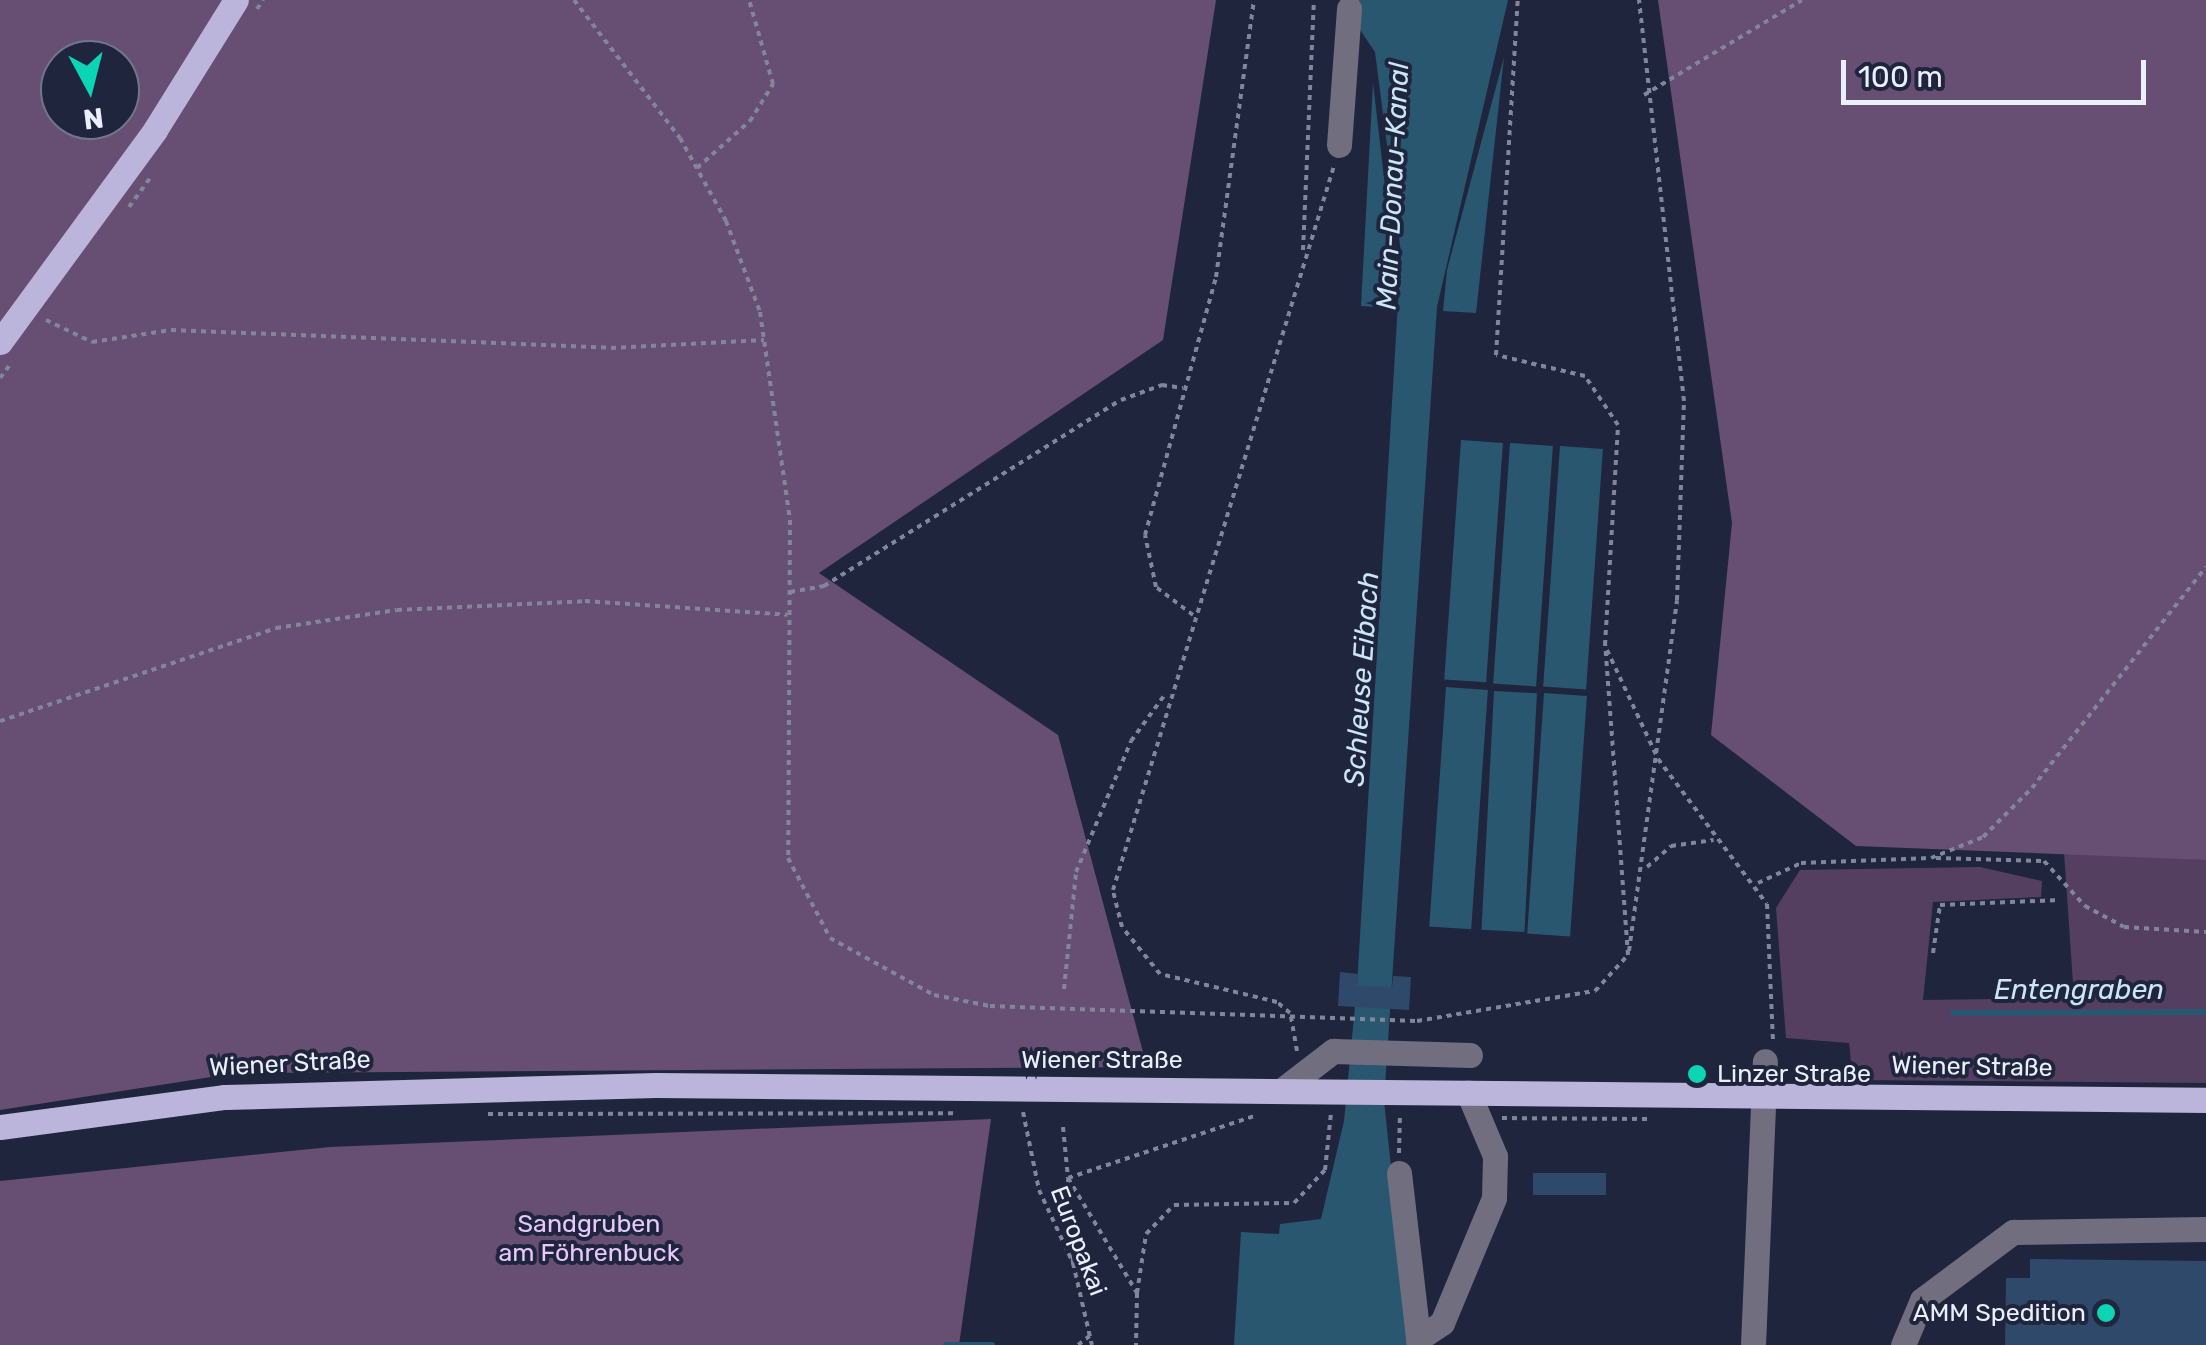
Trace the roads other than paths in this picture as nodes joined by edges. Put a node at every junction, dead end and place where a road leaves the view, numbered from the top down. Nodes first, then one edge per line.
1 (236, 0) edge
2 (1349, 8) dead end
3 (1340, 145) road end
4 (0, 342) edge
5 (1470, 1055) dead end
6 (1766, 1061) road end
7 (1281, 1091) junction
8 (1468, 1092) junction
9 (1760, 1095) junction
10 (2206, 1100) edge
11 (0, 1128) edge
12 (1399, 1174) road end
13 (2206, 1229) edge
14 (1418, 1342) edge
15 (1753, 1345) edge
16 (1903, 1345) edge

1 - 4 main road
2 - 3 street
5 - 7 street
6 - 9 street
7 - 8 main road, Wiener Straße
7 - 11 main road, Wiener Straße
8 - 9 main road, Wiener Straße
8 - 14 street
9 - 10 main road, Wiener Straße
9 - 15 street
12 - 14 street
13 - 16 street

